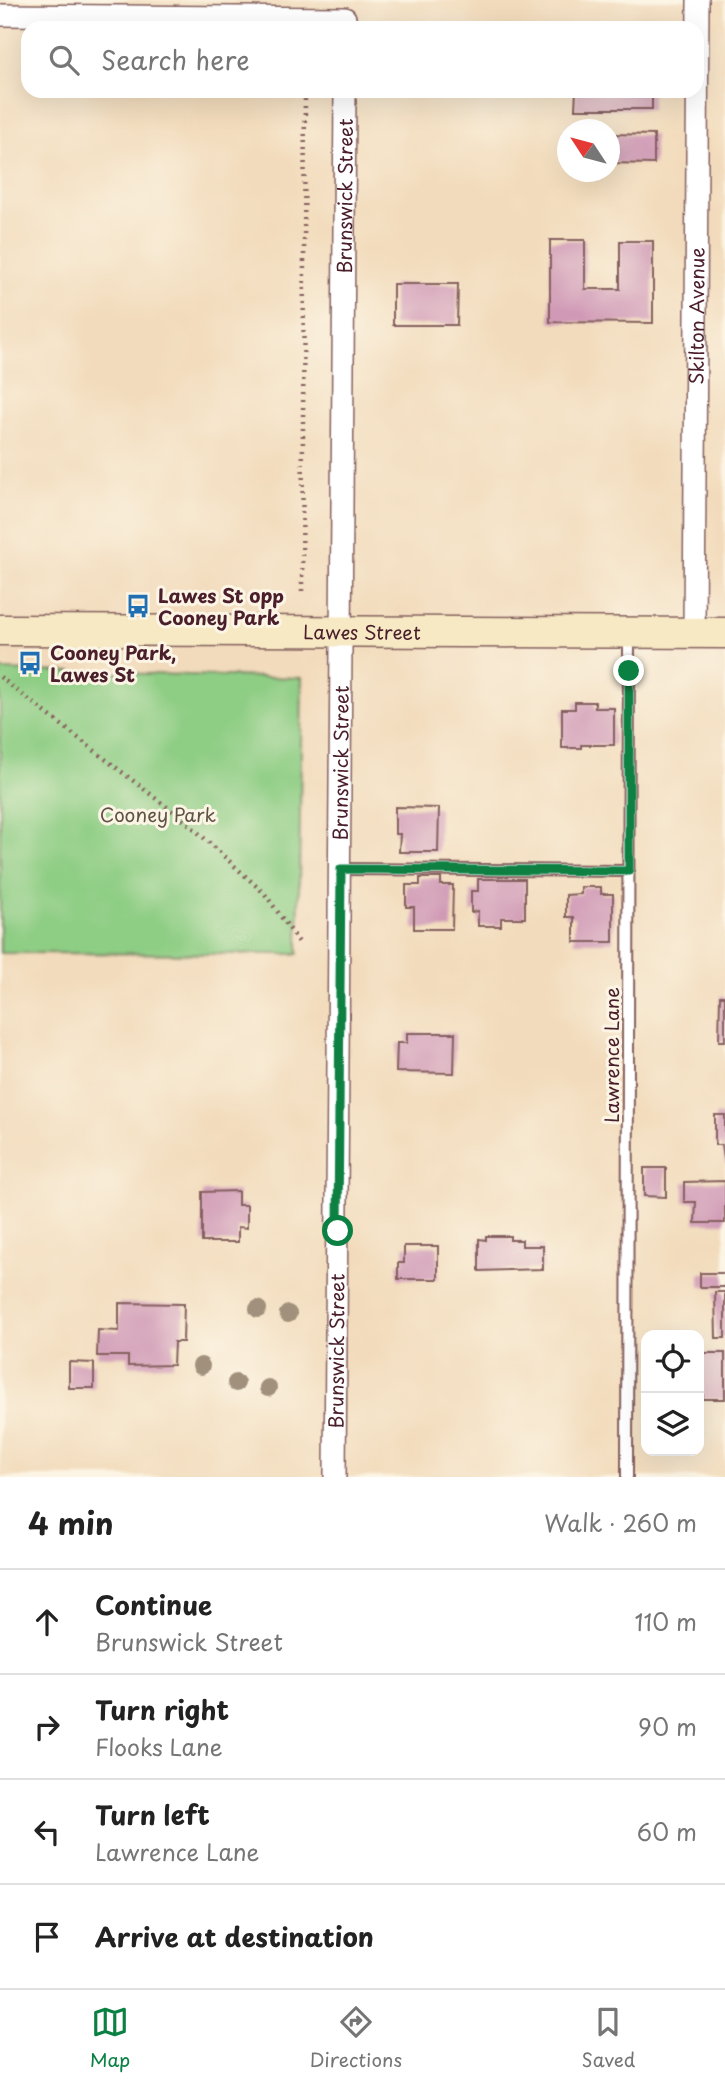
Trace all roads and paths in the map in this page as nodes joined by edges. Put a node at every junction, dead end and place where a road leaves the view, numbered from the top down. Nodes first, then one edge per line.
1 (698, 0) edge
2 (0, 15) edge
3 (345, 15) edge
4 (698, 21) edge
5 (305, 98) edge
6 (345, 98) edge
7 (697, 98) edge
8 (302, 591) dead end
9 (0, 630) edge
10 (343, 631) junction
11 (694, 633) junction
12 (725, 633) edge
13 (629, 634) junction
14 (0, 677) edge
15 (341, 869) junction
16 (629, 871) junction
17 (301, 945) dead end
18 (335, 1477) edge
19 (627, 1477) edge

1 - 4 street, Skilton Avenue
2 - 3 street
5 - 8 path
6 - 10 street, Brunswick Street
7 - 11 street, Skilton Avenue
9 - 10 street, Lawes Street
10 - 13 street, Lawes Street
10 - 15 street, Brunswick Street
11 - 12 street, Lawes Street
11 - 13 street, Lawes Street
13 - 16 lane, Lawrence Lane
14 - 17 path
15 - 16 lane
15 - 18 street, Brunswick Street
16 - 19 lane, Lawrence Lane

